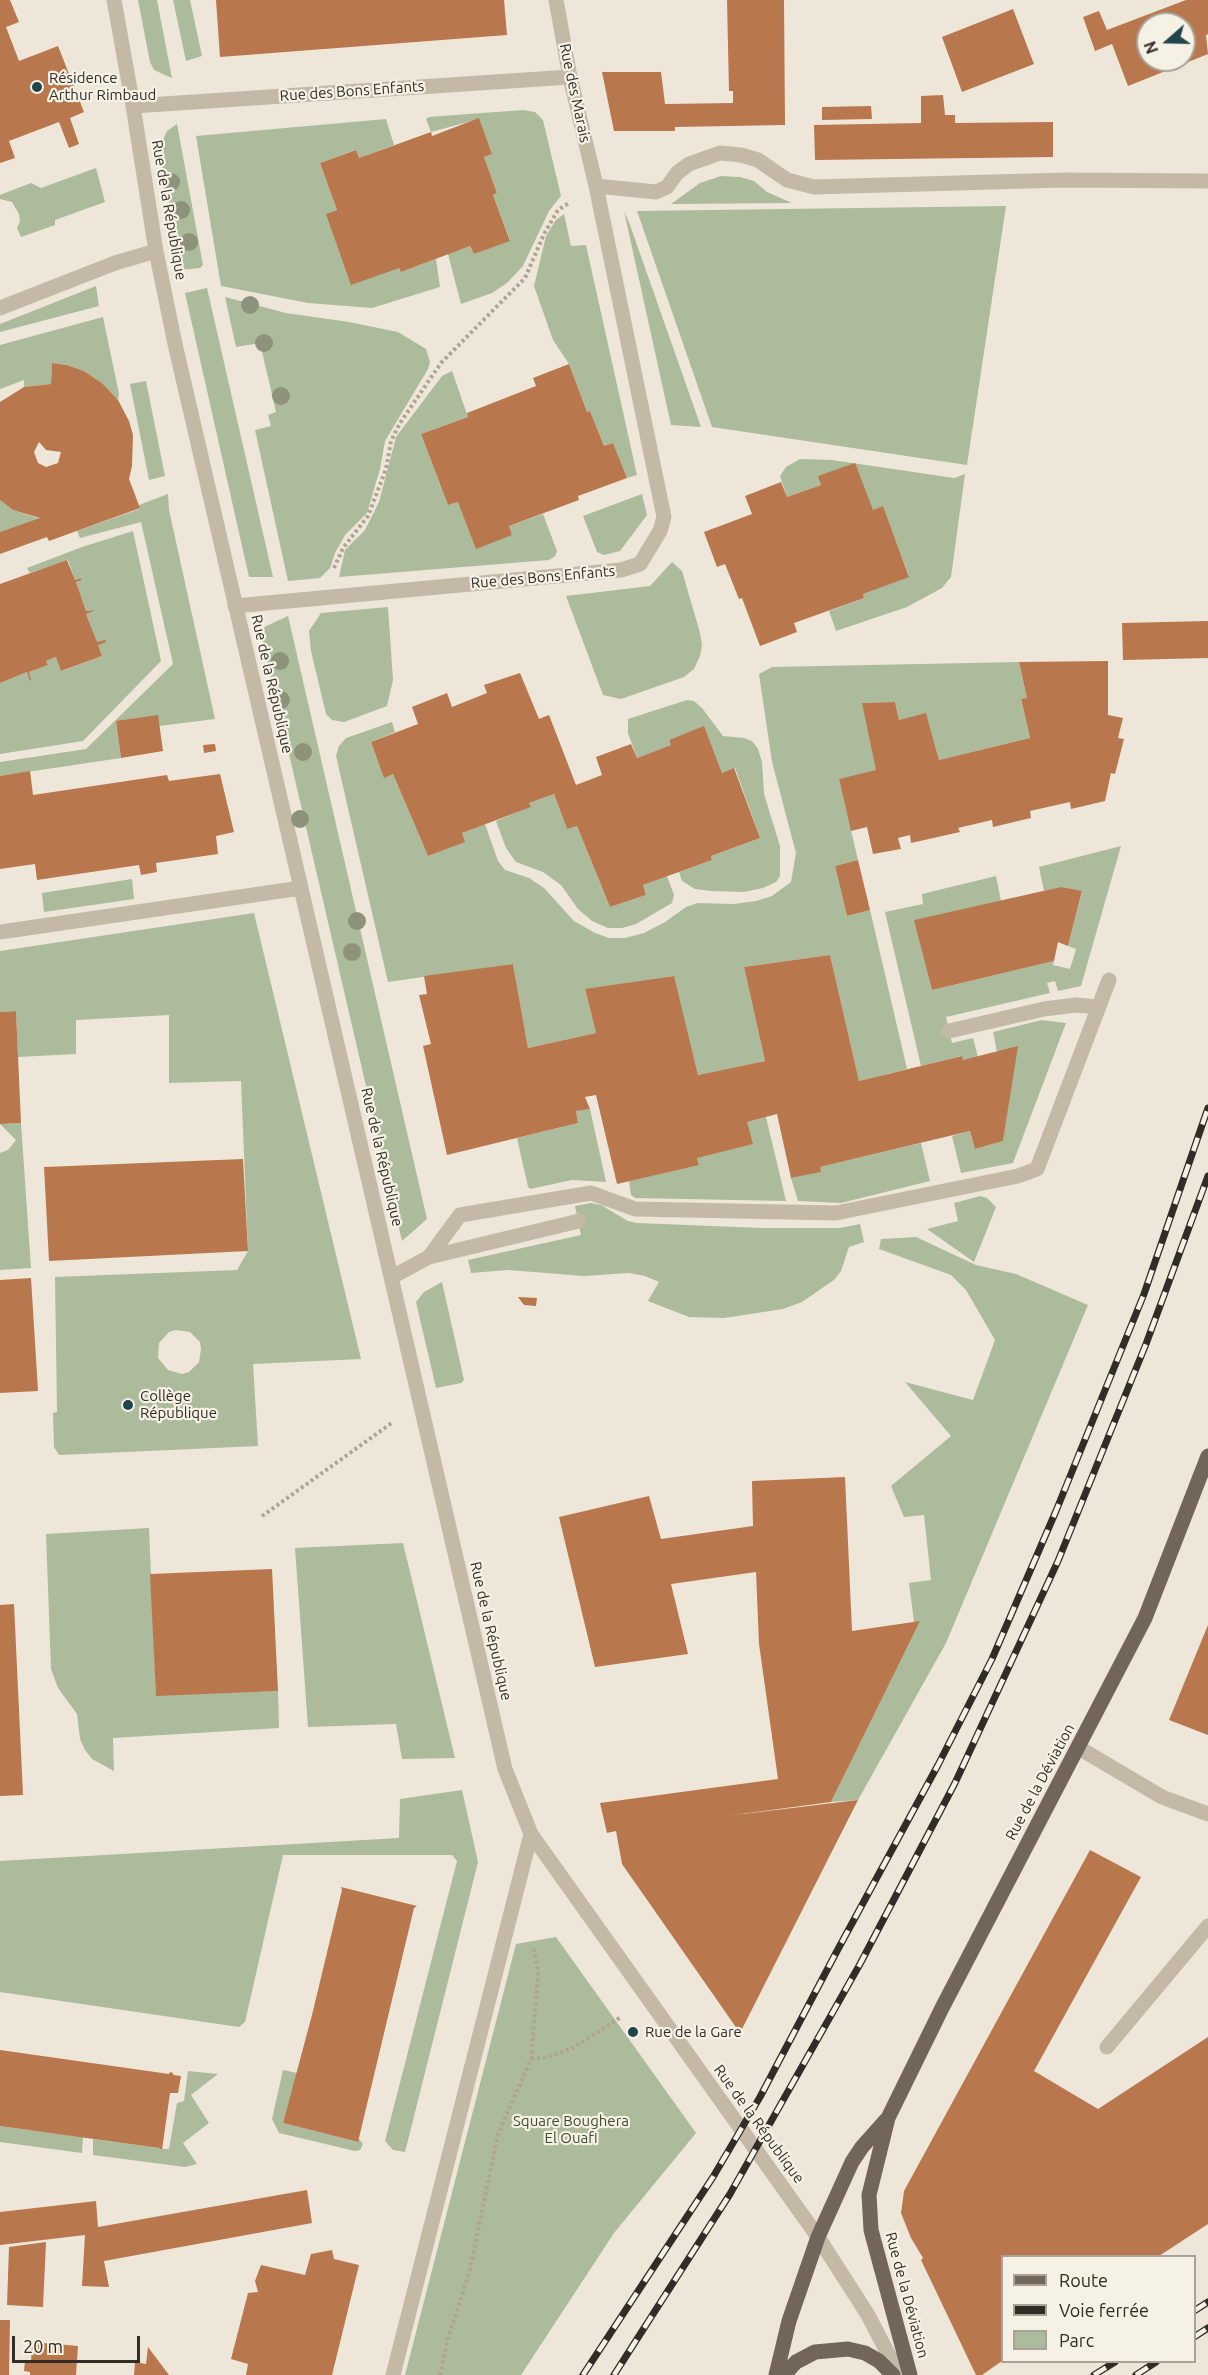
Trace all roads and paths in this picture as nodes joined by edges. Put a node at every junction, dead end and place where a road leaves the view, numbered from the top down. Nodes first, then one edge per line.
1 (114, 0) edge
2 (556, 0) edge
3 (570, 77) junction
4 (134, 106) junction
5 (1208, 181) edge
6 (596, 186) junction
7 (156, 251) junction
8 (0, 308) edge
9 (325, 597) junction
10 (235, 606) junction
11 (301, 888) junction
12 (0, 932) edge
13 (1109, 980) dead end
14 (1098, 1007) junction
15 (949, 1031) dead end
16 (579, 1221) dead end
17 (429, 1257) junction
18 (392, 1277) junction
19 (421, 1402) junction
20 (1208, 1456) edge
21 (262, 1516) dead end
22 (1078, 1749) junction
23 (1208, 1814) edge
24 (531, 1834) junction
25 (1208, 1926) edge
26 (533, 1941) dead end
27 (621, 2017) dead end
28 (1107, 2047) dead end
29 (531, 2059) junction
30 (888, 2118) junction
31 (818, 2237) junction
32 (393, 2375) edge
33 (440, 2375) edge
34 (776, 2375) edge
35 (784, 2375) edge
36 (893, 2375) edge
37 (899, 2375) edge
38 (910, 2375) edge

1 - 4 street, Rue de la République
2 - 3 street, Rue des Marais
3 - 4 street, Rue des Bons Enfants
3 - 6 street, Rue des Marais
4 - 7 street, Rue de la République
5 - 6 street
6 - 9 path
6 - 9 street, Rue des Bons Enfants
7 - 8 street
7 - 10 street, Rue de la République
9 - 10 street, Rue des Bons Enfants
10 - 11 street, Rue de la République
11 - 12 street
11 - 18 street, Rue de la République
13 - 14 street
14 - 15 street
14 - 17 street
16 - 17 street
17 - 18 street
18 - 19 street, Rue de la République
19 - 21 path
19 - 24 street, Rue de la République
20 - 22 main road, Rue de la Déviation
22 - 23 street
22 - 30 main road, Rue de la Déviation
24 - 31 street, Rue de la République
24 - 32 street
25 - 28 street
26 - 29 path
27 - 29 path
29 - 33 path
30 - 31 main road, Rue de la Déviation
30 - 38 main road, Rue de la Déviation
31 - 34 main road
31 - 37 street, Rue de la République
35 - 36 main road

